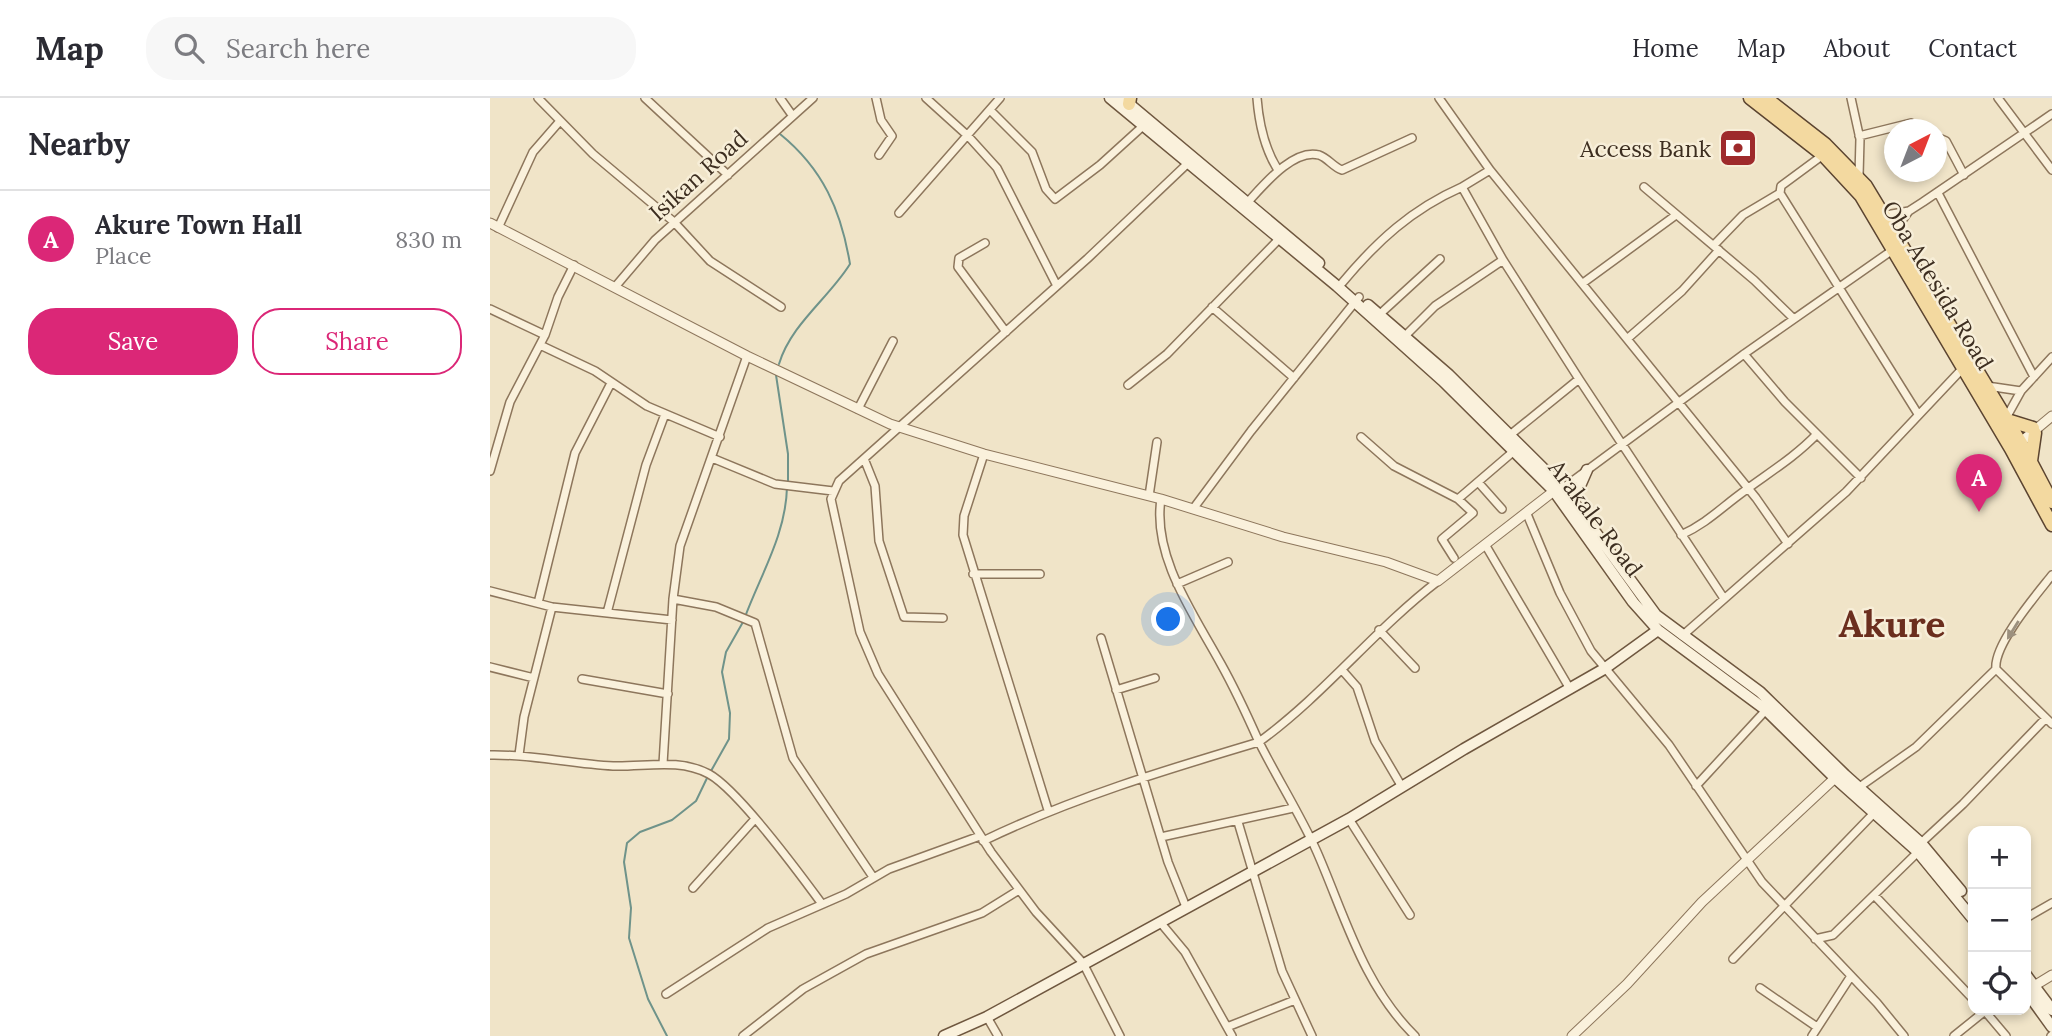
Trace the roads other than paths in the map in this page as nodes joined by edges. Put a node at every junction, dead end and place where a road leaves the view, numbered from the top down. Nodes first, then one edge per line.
1 (538, 98) edge
2 (645, 98) edge
3 (780, 98) edge
4 (813, 98) edge
5 (876, 98) edge
6 (926, 98) edge
7 (1000, 98) edge
8 (1110, 98) edge
9 (1257, 98) edge
10 (1439, 98) edge
11 (1750, 98) edge
12 (1851, 98) edge
13 (1998, 98) edge
14 (1127, 100) edge
15 (1767, 103) edge
16 (990, 110) junction
17 (2052, 114) edge
18 (792, 115) junction
19 (560, 121) junction
20 (1143, 126) junction
21 (1884, 130) edge
22 (2026, 134) junction
23 (968, 136) junction
24 (1859, 136) junction
25 (1412, 138) dead end
26 (1947, 143) edge
27 (879, 155) dead end
28 (1823, 155) junction
29 (1187, 164) junction
30 (1278, 170) junction
31 (1490, 170) junction
32 (2052, 170) edge
33 (728, 175) junction
34 (1964, 175) junction
35 (1858, 176) junction
36 (1462, 187) junction
37 (1644, 187) dead end
38 (1780, 193) junction
39 (1938, 193) junction
40 (1247, 203) junction
41 (1909, 211) junction
42 (899, 213) dead end
43 (1676, 215) junction
44 (1886, 215) junction
45 (674, 222) junction
46 (494, 226) edge
47 (1895, 230) junction
48 (1279, 239) junction
49 (985, 243) dead end
50 (1716, 247) junction
51 (1894, 249) junction
52 (1440, 259) dead end
53 (1503, 260) junction
54 (574, 265) junction
55 (1342, 282) junction
56 (1583, 283) junction
57 (1057, 286) junction
58 (615, 287) junction
59 (1837, 287) junction
60 (1356, 300) junction
61 (781, 307) dead end
62 (1212, 307) junction
63 (490, 309) edge
64 (1380, 314) junction
65 (1793, 318) junction
66 (1006, 332) junction
67 (545, 335) junction
68 (1405, 336) junction
69 (1627, 339) junction
70 (893, 341) dead end
71 (540, 345) junction
72 (1744, 354) junction
73 (747, 356) junction
74 (2052, 358) edge
75 (1963, 368) junction
76 (1294, 377) junction
77 (2034, 377) junction
78 (1446, 378) junction
79 (1579, 379) junction
80 (611, 383) junction
81 (1128, 385) dead end
82 (1986, 386) junction
83 (2021, 391) junction
84 (1678, 403) junction
85 (858, 410) junction
86 (665, 414) junction
87 (1918, 414) junction
88 (2052, 416) edge
89 (2006, 419) junction
90 (901, 427) junction
91 (2035, 430) junction
92 (1817, 434) junction
93 (1510, 435) junction
94 (720, 437) junction
95 (1361, 437) dead end
96 (1157, 442) dead end
97 (1622, 443) junction
98 (2014, 443) junction
99 (1514, 451) junction
100 (984, 454) junction
101 (712, 458) junction
102 (865, 461) junction
103 (2031, 461) junction
104 (1587, 470) junction
105 (490, 471) edge
106 (1861, 478) junction
107 (1478, 482) junction
108 (1748, 489) junction
109 (1558, 490) junction
110 (833, 491) junction
111 (1149, 496) junction
112 (1161, 499) junction
113 (1458, 499) junction
114 (1573, 502) junction
115 (2052, 502) edge
116 (1193, 509) junction
117 (1502, 509) dead end
118 (1527, 514) junction
119 (2052, 524) edge
120 (1681, 535) junction
121 (1788, 544) junction
122 (1486, 546) junction
123 (1454, 558) dead end
124 (1228, 562) dead end
125 (1611, 563) junction
126 (973, 574) junction
127 (1040, 575) dead end
128 (2052, 575) edge
129 (1438, 581) junction
130 (1177, 584) junction
131 (490, 591) edge
132 (1723, 597) junction
133 (673, 599) junction
134 (538, 603) junction
135 (552, 607) junction
136 (607, 613) junction
137 (943, 618) dead end
138 (672, 620) junction
139 (1379, 630) junction
140 (1658, 630) junction
141 (1682, 636) junction
142 (1101, 638) dead end
143 (490, 667) edge
144 (1415, 668) dead end
145 (1604, 669) junction
146 (1996, 669) junction
147 (1342, 670) junction
148 (1726, 673) junction
149 (534, 678) junction
150 (582, 678) dead end
151 (1155, 678) dead end
152 (1570, 689) junction
153 (1115, 690) junction
154 (667, 694) junction
155 (1766, 710) junction
156 (2049, 721) edge
157 (1259, 742) junction
158 (490, 755) edge
159 (519, 755) junction
160 (663, 764) junction
161 (1143, 776) junction
162 (1835, 778) junction
163 (1696, 786) junction
164 (1402, 787) junction
165 (1858, 788) junction
166 (1293, 808) junction
167 (1048, 810) junction
168 (1875, 813) junction
169 (1349, 819) junction
170 (754, 820) junction
171 (1238, 822) junction
172 (1161, 837) junction
173 (981, 839) junction
174 (1309, 841) junction
175 (1920, 847) junction
176 (1747, 858) junction
177 (1251, 874) junction
178 (873, 877) junction
179 (693, 888) dead end
180 (1019, 890) junction
181 (1875, 896) junction
182 (1968, 901) edge
183 (822, 904) junction
184 (2052, 904) edge
185 (1186, 907) junction
186 (1784, 908) junction
187 (1968, 912) edge
188 (1410, 915) dead end
189 (2031, 915) edge
190 (1160, 922) junction
191 (1833, 935) junction
192 (1815, 939) junction
193 (1828, 952) junction
194 (1733, 959) dead end
195 (1083, 963) junction
196 (2052, 975) edge
197 (1851, 976) junction
198 (2031, 987) edge
199 (1760, 988) dead end
200 (2031, 989) edge
201 (2031, 990) edge
202 (666, 994) dead end
203 (1968, 994) edge
204 (1295, 1000) junction
205 (2052, 1010) edge
206 (1979, 1015) edge
207 (1988, 1015) edge
208 (987, 1017) junction
209 (1227, 1027) junction
210 (1817, 1027) junction
211 (2052, 1027) edge
212 (743, 1036) edge
213 (944, 1036) edge
214 (998, 1036) edge
215 (1120, 1036) edge
216 (1232, 1036) edge
217 (1312, 1036) edge
218 (1415, 1036) edge
219 (1572, 1036) edge
220 (1812, 1036) edge
221 (1904, 1036) edge
222 (1954, 1036) edge
223 (2006, 1036) edge

1 - 19 street
2 - 33 street
3 - 18 street
4 - 18 street, Isikan Road
5 - 27 street
6 - 23 street
7 - 16 street
8 - 20 main road, Arakale Road
9 - 30 street
10 - 31 street
11 - 15 main road, Oba Adesida Road
12 - 24 street
13 - 22 street
14 - 40 main road, Arakale Road
15 - 28 main road, Oba Adesida Road
15 - 35 main road
16 - 20 street
16 - 23 street
17 - 22 street
18 - 33 street, Isikan Road
19 - 45 street
19 - 46 street
20 - 29 main road, Arakale Road
21 - 24 street
22 - 32 street
22 - 34 street
23 - 42 street
23 - 57 street
24 - 35 street
25 - 30 street
26 - 34 street
28 - 38 street
28 - 51 main road, Oba Adesida Road
29 - 48 main road, Arakale Road
29 - 57 street
30 - 40 street
31 - 36 street
31 - 56 street
33 - 45 street, Isikan Road
34 - 39 street
35 - 44 main road
36 - 53 street
36 - 55 street
37 - 43 street
38 - 50 street
38 - 59 street
39 - 41 street
39 - 77 street
40 - 55 main road, Arakale Road
41 - 44 street
41 - 47 street
43 - 50 street
43 - 56 street
44 - 47 main road
45 - 58 street, Isikan Road
45 - 61 street
46 - 54 street
47 - 82 main road
48 - 60 main road, Arakale Road
48 - 62 street
49 - 66 street
50 - 65 street
50 - 69 street
51 - 59 street
51 - 75 main road, Oba Adesida Road
52 - 64 street
53 - 68 street
53 - 79 street
54 - 58 street
54 - 67 street
55 - 60 main road, Arakale Road
56 - 69 street
57 - 66 street
58 - 73 street
59 - 65 street
59 - 87 street
60 - 64 main road, Arakale Road
60 - 76 street
60 - 78 main road, Arakale Road
62 - 76 street
62 - 81 street
63 - 67 street
64 - 68 main road, Arakale Road
65 - 72 street
66 - 90 street
67 - 71 street
68 - 78 main road, Arakale Road
69 - 84 street
70 - 85 street
71 - 80 street
71 - 105 street
72 - 84 street
72 - 92 street
73 - 85 street
73 - 94 street
74 - 77 street
75 - 87 street
75 - 98 main road, Oba Adesida Road
76 - 116 street
77 - 83 street
78 - 93 main road, Arakale Road
78 - 99 main road, Arakale Road
79 - 93 street
79 - 97 street
80 - 86 street
80 - 134 street
82 - 83 street
82 - 89 main road
83 - 89 street
84 - 97 street
84 - 108 street
85 - 90 street
86 - 94 street
86 - 136 street
87 - 106 street
88 - 91 street
89 - 91 main road
89 - 98 main road
90 - 100 street
90 - 102 street
91 - 98 street
91 - 103 main road
92 - 106 street
92 - 108 street
93 - 109 main road, Arakale Road
94 - 101 street
95 - 113 street
96 - 111 street
97 - 104 street
97 - 120 street
98 - 103 main road
98 - 119 main road, Oba Adesida Road
99 - 107 street
99 - 109 main road, Arakale Road
100 - 111 street
100 - 126 street
101 - 110 street
101 - 133 street
102 - 110 street
102 - 137 street
103 - 115 main road
104 - 109 street
104 - 114 main road
106 - 121 street
107 - 113 street
107 - 117 street
108 - 120 street
108 - 121 street
109 - 114 main road, Arakale Road
109 - 118 street
109 - 125 main road, Arakale Road
110 - 173 street
111 - 112 street
112 - 116 street
112 - 130 street
113 - 123 street
114 - 125 main road, Arakale Road
116 - 129 street
118 - 122 street
118 - 145 street
120 - 132 street
121 - 132 street
122 - 129 street
122 - 152 street
124 - 130 street
125 - 140 main road, Arakale Road
125 - 141 main road, Arakale Road
126 - 127 street
126 - 167 street
128 -> 146 street
129 - 139 street
130 - 157 street
131 - 134 street
132 - 141 street
133 - 138 street
133 - 178 street
134 - 135 street
135 - 136 street
135 - 149 street
136 - 138 street
138 - 154 street
139 - 144 street
139 - 147 street
140 - 145 main road
140 - 148 main road, Arakale Road
141 - 148 main road, Arakale Road
142 - 153 street
143 - 149 street
145 - 152 main road
145 - 163 street
146 - 156 street
146 - 165 street
147 - 157 street
147 - 164 street
148 - 155 main road, Arakale Road
148 - 165 main road, Arakale Road
149 - 159 street
150 - 154 street
151 - 153 street
152 - 164 main road
153 - 161 street
154 - 160 street
155 - 162 main road, Arakale Road
155 - 163 street
156 - 175 street
157 - 161 street
157 - 166 street
158 - 159 street
159 - 160 street
160 - 170 street
161 - 167 street
161 - 172 street
162 - 168 main road, Arakale Road
162 - 176 street
163 - 176 street
164 - 169 main road
165 - 175 main road, Arakale Road
166 - 171 street
166 - 174 street
167 - 173 street
168 - 175 main road, Arakale Road
168 - 186 street
169 - 174 main road
169 - 188 street
170 - 179 street
170 - 183 street
171 - 172 street
171 - 177 street
172 - 185 street
173 - 178 street
173 - 180 street
174 - 177 main road
174 - 218 street
175 - 181 street
175 - 182 main road, Arakale Road
175 - 187 main road, Arakale Road
176 - 186 street
176 - 219 street
177 - 185 main road
177 - 204 street
178 - 183 street
180 - 195 street
180 - 212 street
181 - 191 street
181 - 203 street
183 - 202 street
184 - 189 street
185 - 190 main road
186 - 192 street
186 - 194 street
190 - 195 main road
190 - 209 street
191 - 192 street
191 - 193 street
192 - 193 street
193 - 197 street
195 - 208 main road
195 - 215 street
196 - 198 street
197 - 210 street
197 - 221 street
199 - 210 street
200 - 205 main road
201 - 211 main road
204 - 209 street
204 - 217 street
206 - 222 street
207 - 223 street
208 - 213 main road
208 - 214 street
209 - 216 street
210 - 220 street

